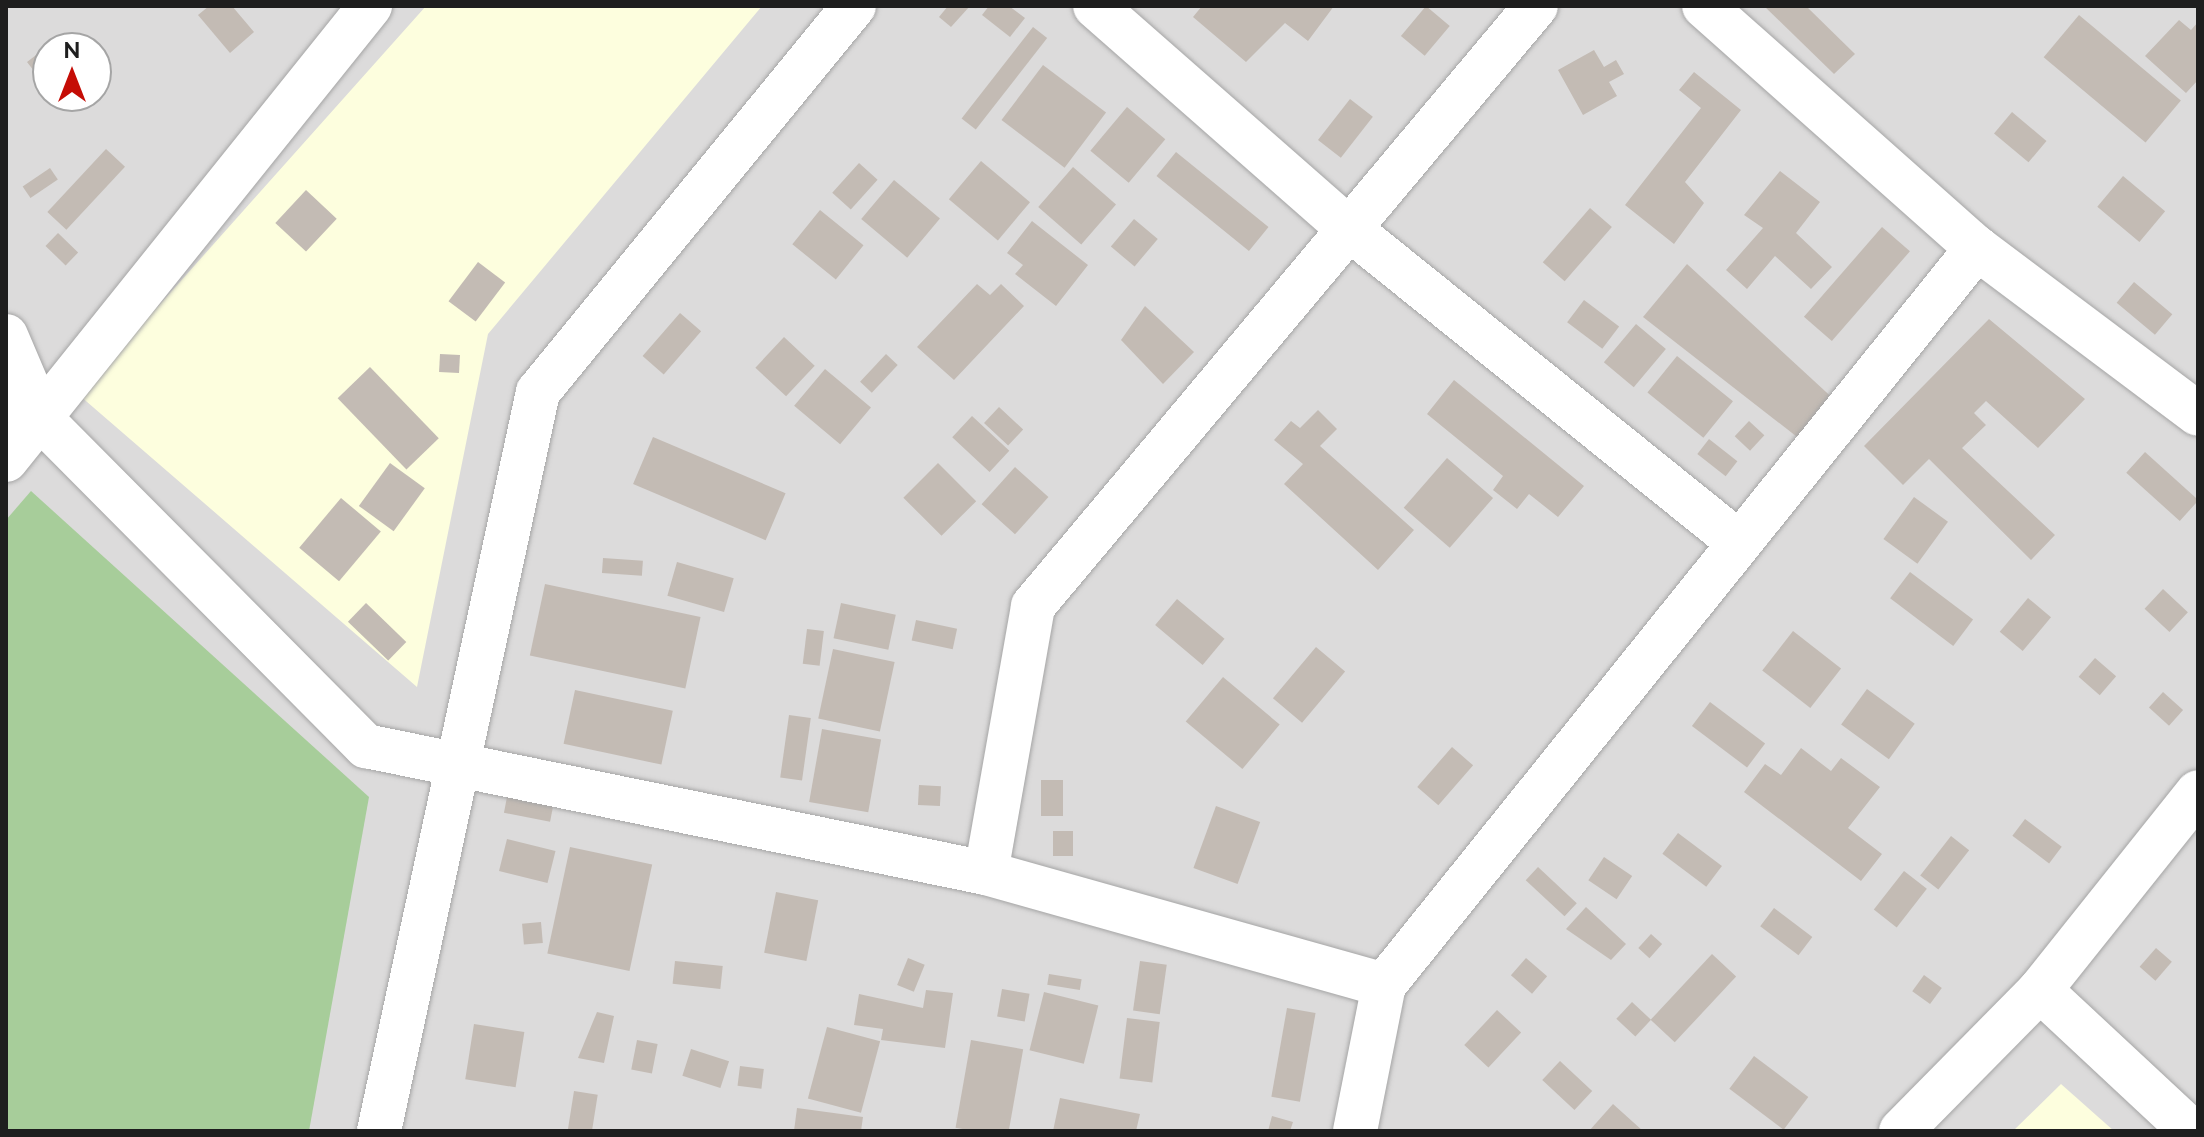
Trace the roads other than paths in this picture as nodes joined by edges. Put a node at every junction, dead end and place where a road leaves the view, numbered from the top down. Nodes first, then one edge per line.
1 (370, 6) edge
2 (854, 6) edge
3 (1095, 6) edge
4 (1536, 6) edge
5 (1704, 6) edge
6 (1347, 227) junction
7 (1977, 248) junction
8 (6, 336) edge
9 (6, 393) edge
10 (2198, 414) edge
11 (42, 420) junction
12 (6, 460) edge
13 (1737, 541) junction
14 (460, 765) junction
15 (2198, 792) edge
16 (986, 873) junction
17 (1384, 985) junction
18 (2040, 990) junction
19 (379, 1131) edge
20 (1355, 1131) edge
21 (1901, 1131) edge
22 (2191, 1131) edge

1 - 11 street
2 - 14 street
3 - 6 street
4 - 6 street
5 - 7 street
6 - 13 street
6 - 16 street
7 - 10 street
7 - 13 street
8 - 11 street
9 - 11 street
11 - 12 street
11 - 14 street
13 - 17 street
14 - 16 street
14 - 19 street
15 - 18 street
16 - 17 street
17 - 20 street
18 - 21 street
18 - 22 street

